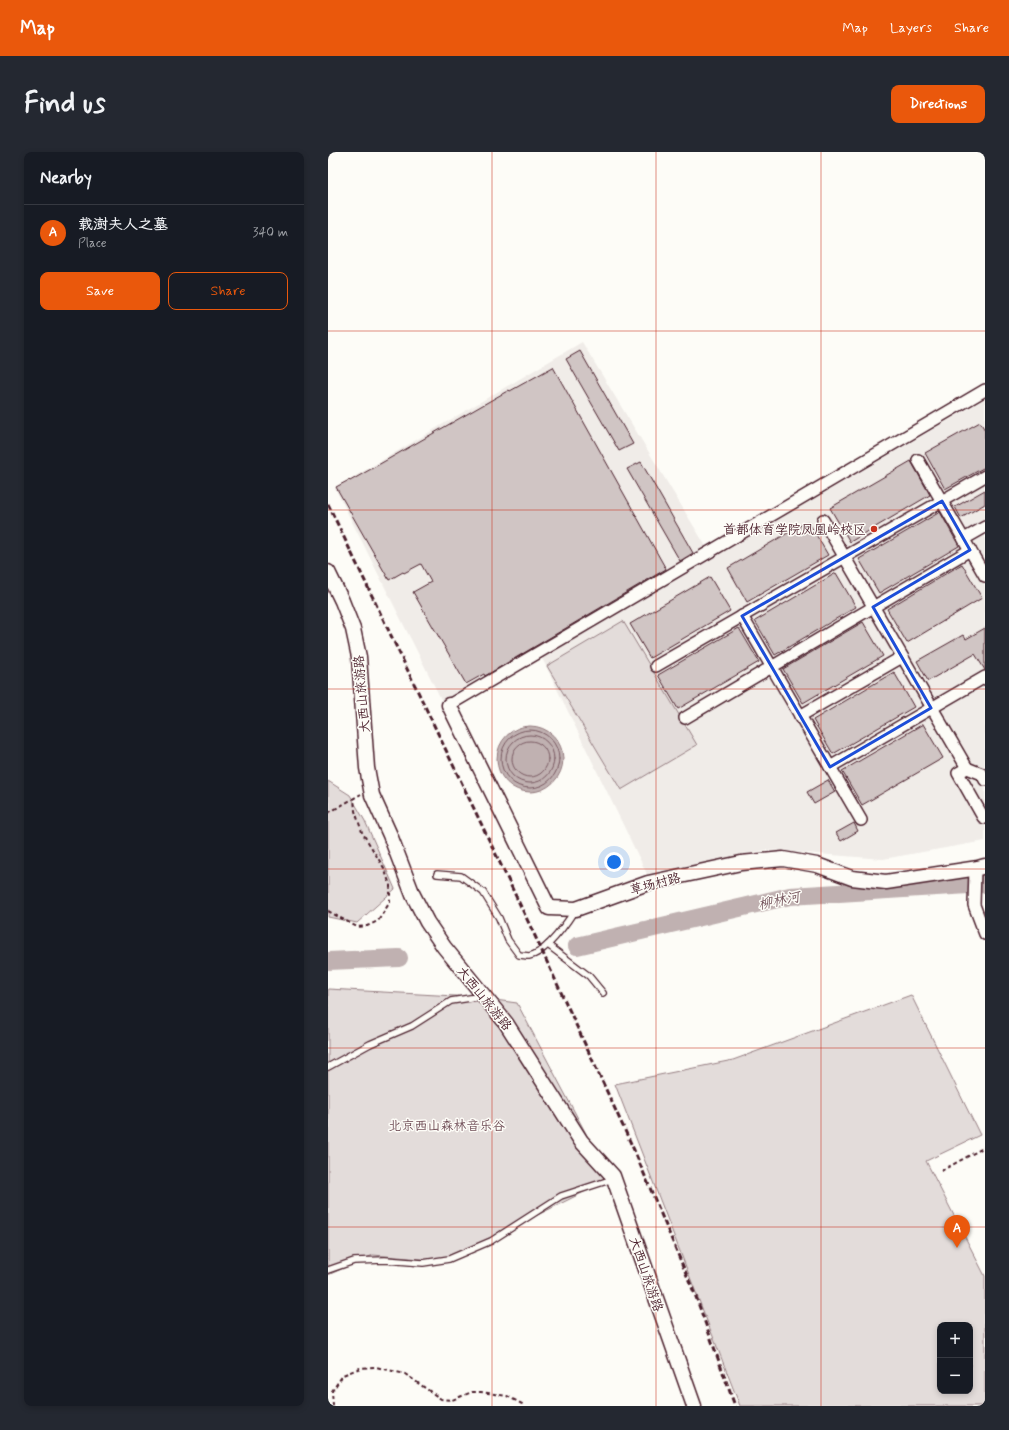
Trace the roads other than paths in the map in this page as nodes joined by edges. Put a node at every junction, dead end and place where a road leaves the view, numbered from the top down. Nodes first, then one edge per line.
1 (985, 390) edge
2 (918, 460) dead end
3 (985, 476) edge
4 (942, 501) junction
5 (823, 520) dead end
6 (985, 527) edge
7 (964, 539) junction
8 (970, 550) junction
9 (844, 557) junction
10 (328, 572) edge
11 (985, 576) edge
12 (873, 607) junction
13 (742, 616) junction
14 (902, 657) junction
15 (656, 666) dead end
16 (772, 667) junction
17 (985, 677) edge
18 (450, 705) joint
19 (932, 708) junction
20 (800, 716) junction
21 (685, 718) dead end
22 (830, 767) junction
23 (967, 768) junction
24 (985, 780) edge
25 (985, 818) edge
26 (861, 820) dead end
27 (978, 870) edge
28 (437, 874) dead end
29 (576, 909) junction
30 (985, 934) edge
31 (548, 945) junction
32 (603, 993) dead end
33 (483, 996) junction
34 (328, 1067) edge
35 (614, 1179) junction
36 (328, 1270) edge
37 (694, 1406) edge

1 - 18 street
2 - 4 street
3 - 4 street
4 - 7 street
4 - 9 street
5 - 9 street
6 - 7 street
7 - 8 street
8 - 11 street
8 - 12 street
9 - 12 street
9 - 13 street
10 - 33 street, 大西山旅游路
12 - 14 street
12 - 16 street
13 - 15 street
13 - 16 street
14 - 19 street
14 - 20 street
16 - 20 street
16 - 21 street
17 - 19 street
18 - 29 street, 草场村路
19 - 22 street
19 - 23 street
20 - 22 street
22 - 26 street
23 - 24 street
23 - 25 street
27 - 29 street, 草场村路
27 - 30 street
28 - 31 lane
29 - 31 lane
31 - 32 lane
33 - 34 lane
33 - 35 street, 大西山旅游路
35 - 36 lane
35 - 37 street, 大西山旅游路

